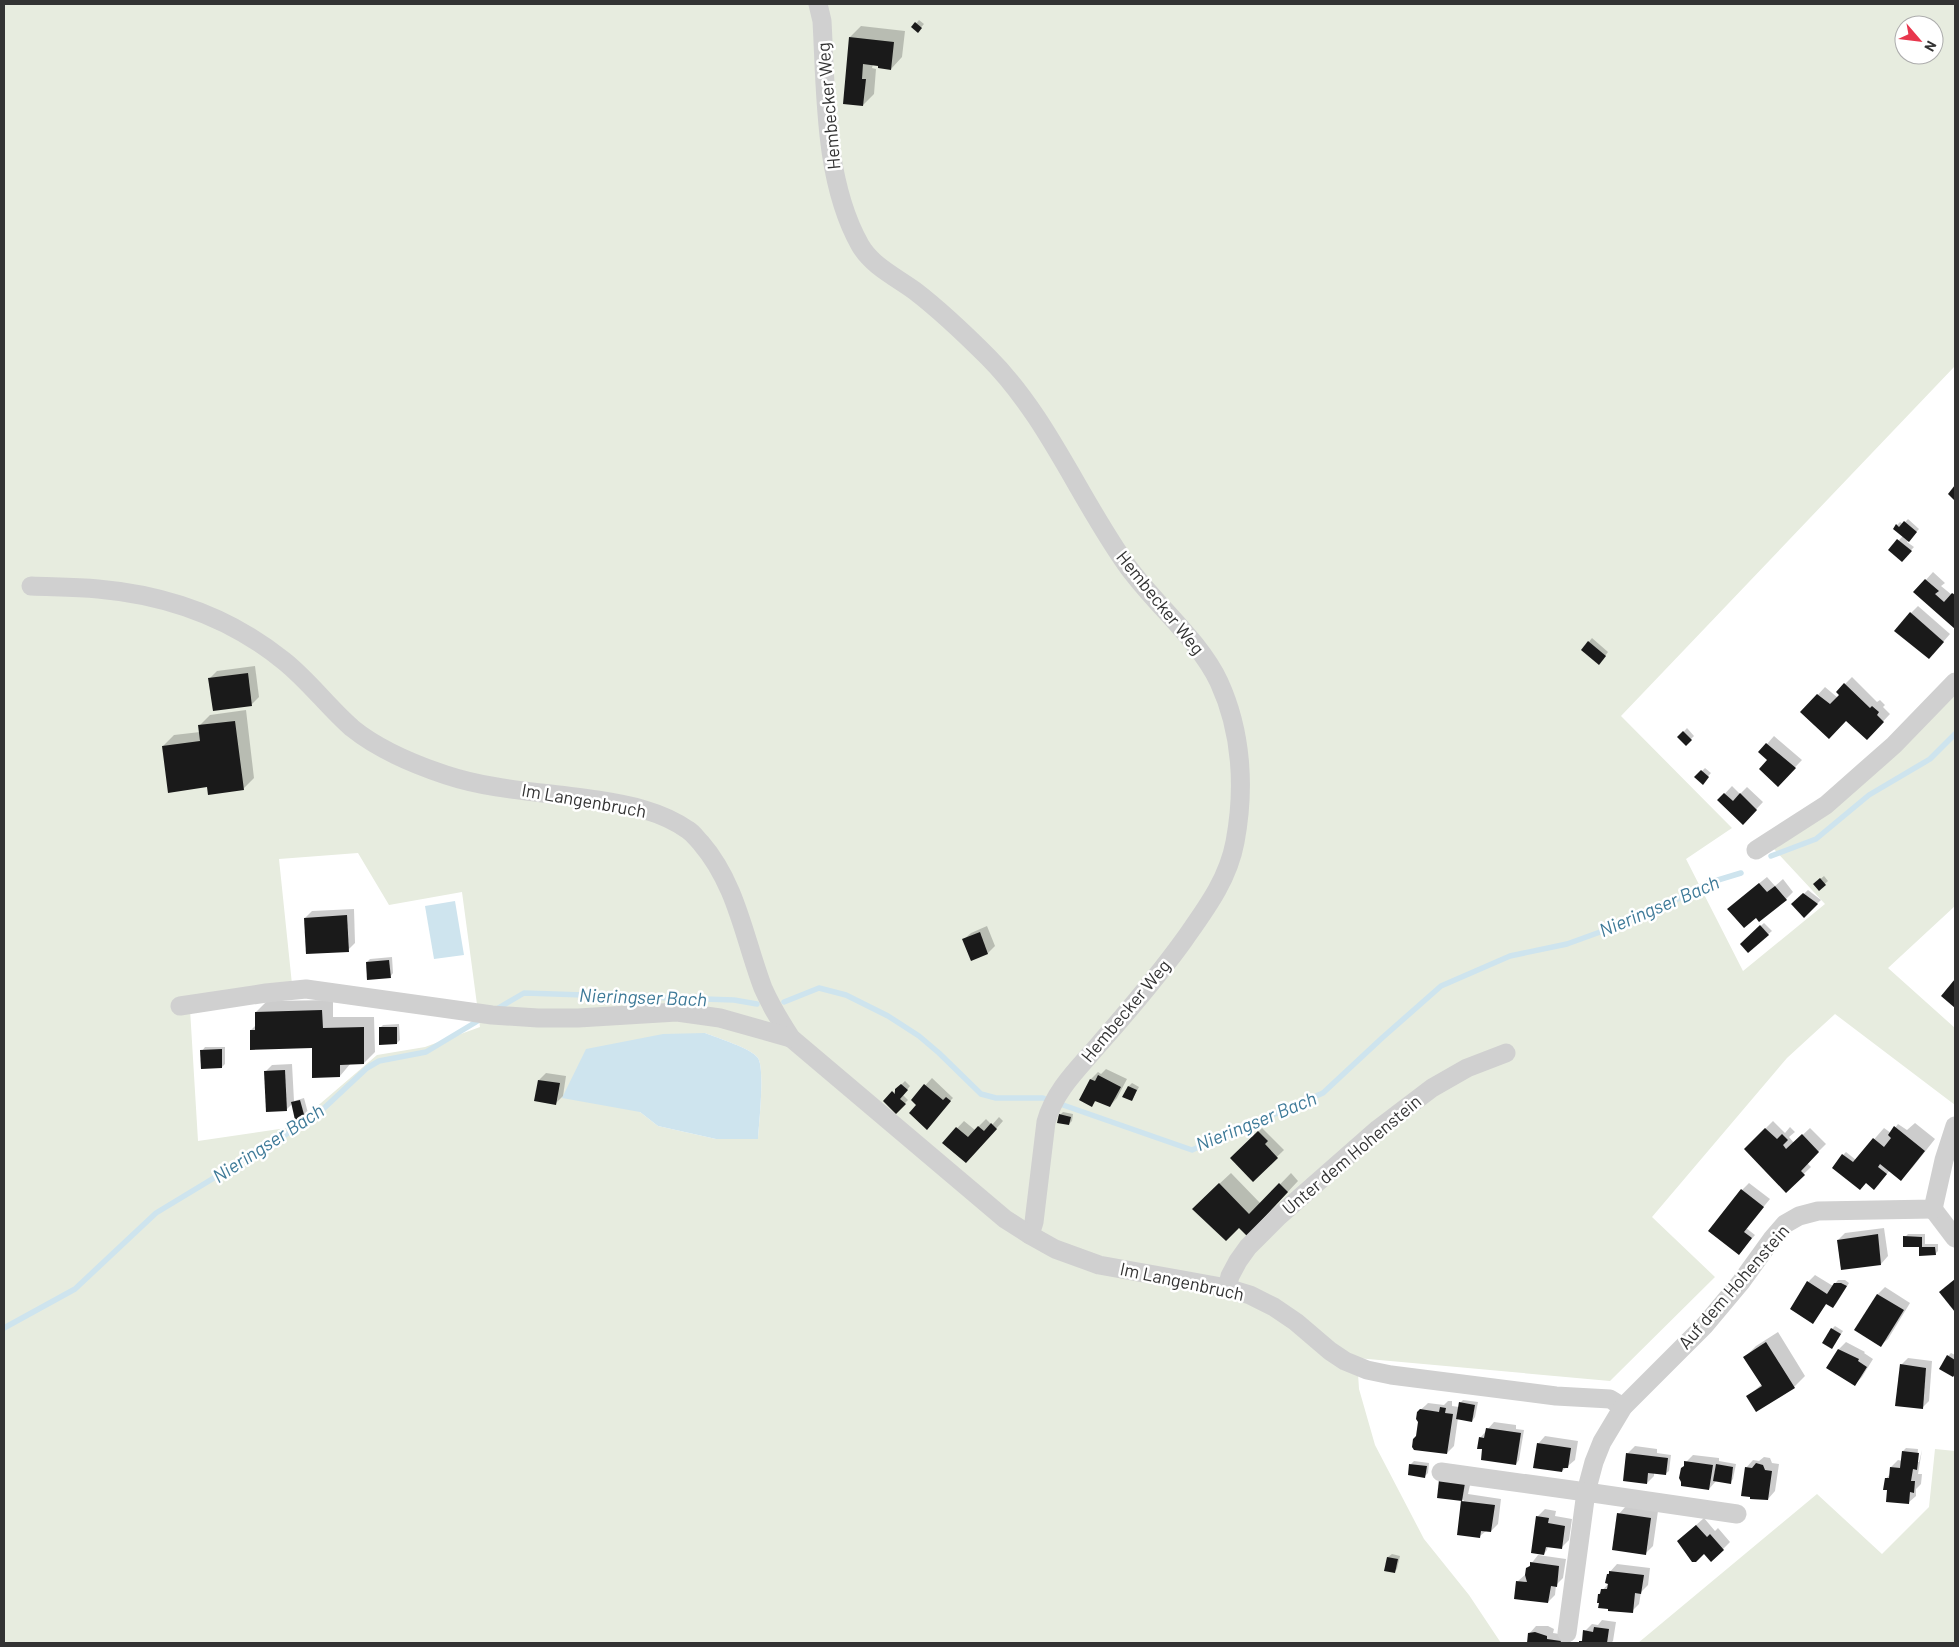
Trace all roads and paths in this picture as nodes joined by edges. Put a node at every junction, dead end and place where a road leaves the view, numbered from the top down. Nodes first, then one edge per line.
1 (818, 4) edge
2 (31, 586) dead end
3 (1955, 682) edge
4 (1756, 850) dead end
5 (180, 1006) dead end
6 (791, 1038) junction
7 (1506, 1053) dead end
8 (1955, 1126) edge
9 (1933, 1209) junction
10 (1030, 1235) junction
11 (1955, 1238) edge
12 (1227, 1288) junction
13 (1623, 1407) junction
14 (1441, 1472) dead end
15 (1586, 1492) junction
16 (1737, 1514) dead end
17 (1567, 1634) dead end

1 - 10 street, Hembecker Weg
2 - 6 street, Im Langenbruch
3 - 4 street
5 - 6 street, Im Langenbruch
6 - 10 street, Im Langenbruch
7 - 12 street, Unter dem Hohenstein
8 - 9 street
9 - 11 street
9 - 13 street, Auf dem Hohenstein
10 - 12 street, Im Langenbruch
12 - 13 street, Im Langenbruch
13 - 15 street, Auf dem Hohenstein
14 - 15 street
15 - 16 street
15 - 17 street, Auf dem Hohenstein

